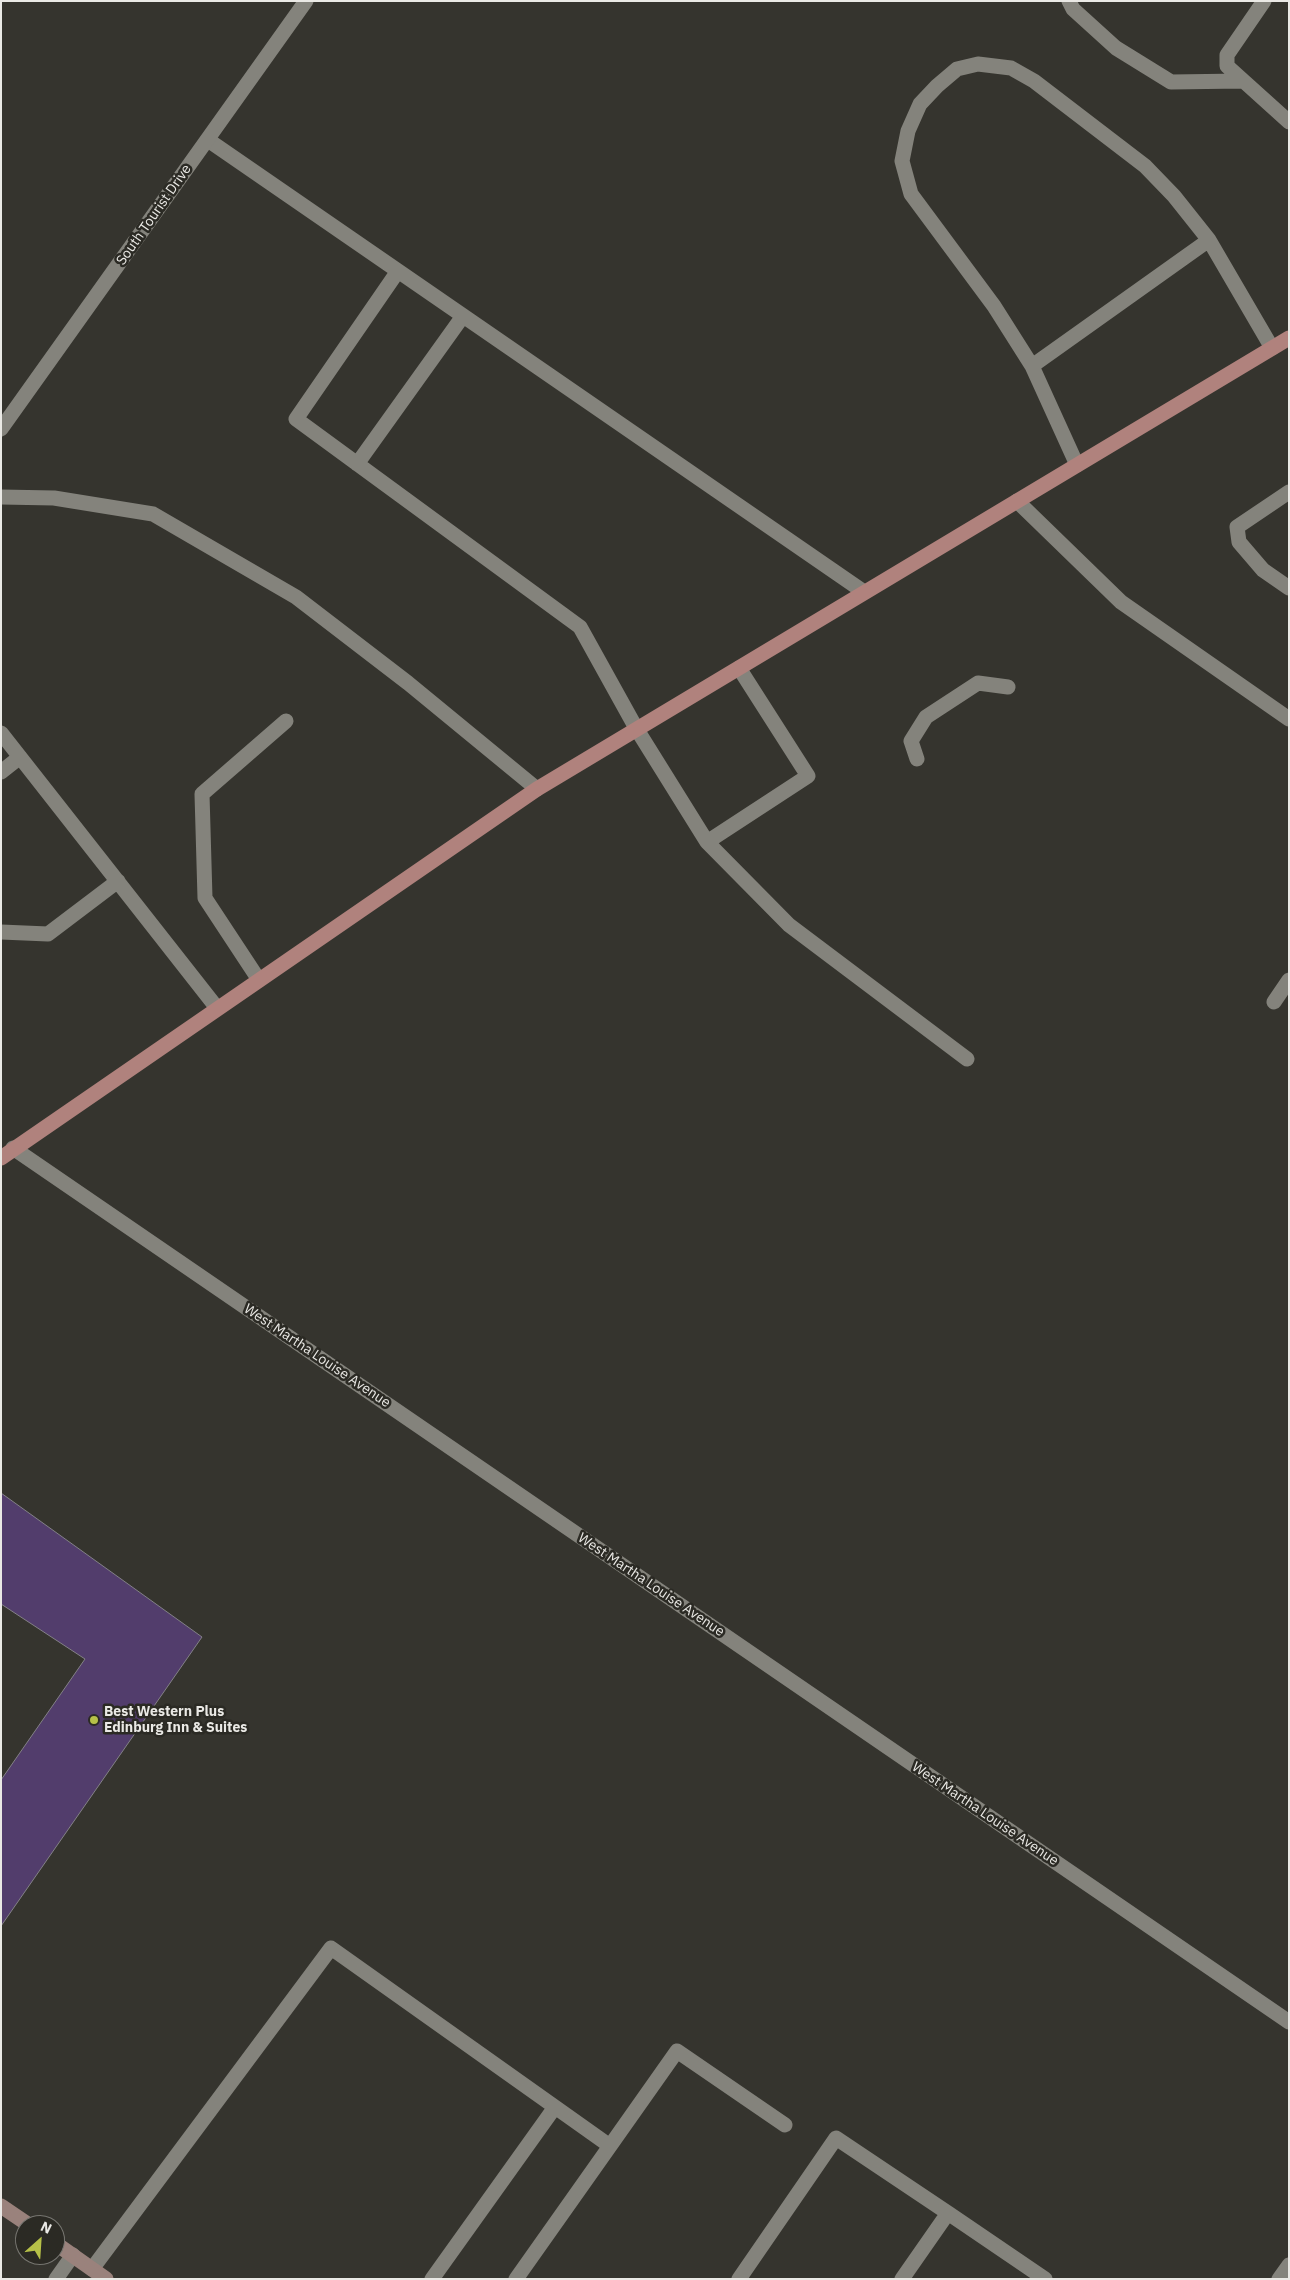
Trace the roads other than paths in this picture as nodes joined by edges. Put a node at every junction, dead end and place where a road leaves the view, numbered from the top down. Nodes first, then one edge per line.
1 (306, 1) edge
2 (1068, 1) edge
3 (1264, 1) edge
4 (1242, 81) junction
5 (1289, 122) edge
6 (208, 140) junction
7 (1209, 240) junction
8 (398, 271) junction
9 (463, 316) junction
10 (1289, 338) edge
11 (1272, 348) junction
12 (1032, 366) junction
13 (1, 429) edge
14 (357, 464) junction
15 (1077, 465) junction
16 (1289, 492) edge
17 (1, 497) edge
18 (1017, 501) junction
19 (1289, 588) edge
20 (864, 592) junction
21 (739, 668) junction
22 (1008, 687) dead end
23 (1289, 719) edge
24 (286, 721) dead end
25 (636, 728) junction
26 (1, 733) edge
27 (20, 757) junction
28 (917, 759) dead end
29 (1, 772) edge
30 (537, 789) junction
31 (707, 842) junction
32 (118, 881) junction
33 (1, 932) edge
34 (259, 980) junction
35 (1289, 980) edge
36 (1274, 1002) dead end
37 (217, 1008) junction
38 (967, 1059) dead end
39 (13, 1148) junction
40 (1, 1158) edge
41 (1289, 2022) edge
42 (555, 2107) junction
43 (785, 2125) dead end
44 (610, 2146) junction
45 (1, 2206) edge
46 (948, 2212) junction
47 (15, 2216) edge
48 (65, 2250) edge
49 (72, 2255) junction
50 (1289, 2265) edge
51 (92, 2268) junction
52 (56, 2279) edge
53 (106, 2279) edge
54 (432, 2279) edge
55 (516, 2279) edge
56 (739, 2279) edge
57 (902, 2279) edge
58 (1045, 2279) edge
59 (1279, 2279) edge

1 - 6 street, South Tourist Drive
2 - 4 street
3 - 4 street
4 - 5 street
6 - 8 street
6 - 13 street, South Tourist Drive
7 - 11 street
7 - 12 street
7 - 12 street
8 - 9 street
8 - 14 street
9 - 14 street
9 - 20 street
10 - 11 main road
11 - 15 main road
12 - 15 street
14 - 25 street
15 - 18 main road
16 - 19 street
17 - 30 street
18 - 20 main road
18 - 23 street
20 - 21 main road
21 - 25 main road
21 - 31 street
22 - 28 street
24 - 34 street
25 - 30 main road
25 - 31 street
26 - 27 street
27 - 29 street
27 - 32 street
30 - 34 main road
31 - 38 street
32 - 33 street
32 - 37 street
34 - 37 main road
35 - 36 street
37 - 39 main road
39 - 40 main road
39 - 41 street, West Martha Louise Avenue
42 - 44 street
42 - 51 street
42 - 54 street
43 - 44 street
44 - 55 street
45 - 47 main road
46 - 56 street
46 - 57 street
46 - 58 street
48 - 49 main road
49 - 51 main road
49 - 52 street
50 - 59 street
51 - 53 main road

